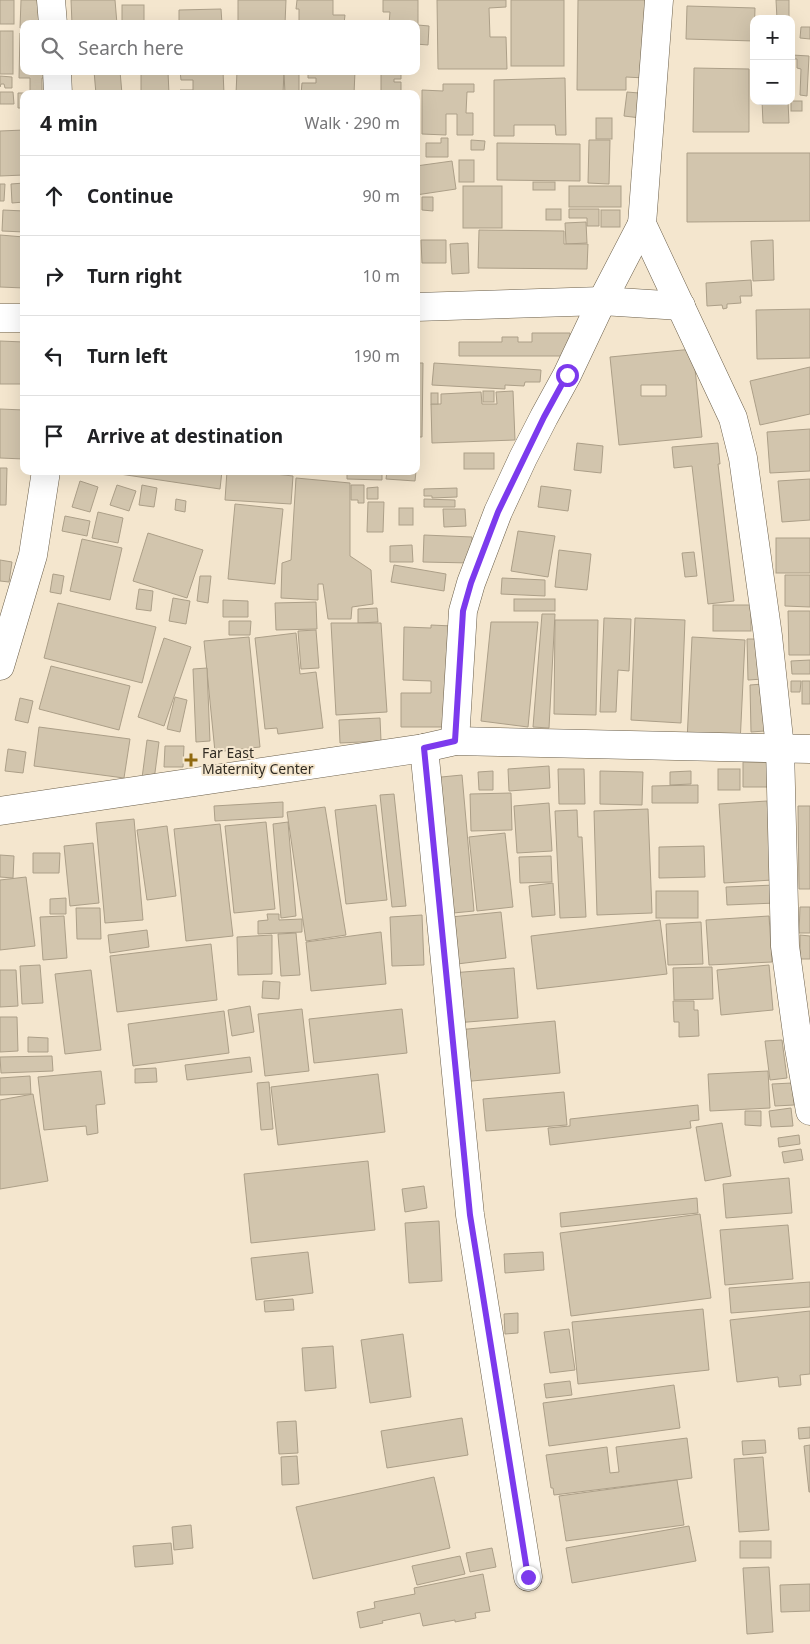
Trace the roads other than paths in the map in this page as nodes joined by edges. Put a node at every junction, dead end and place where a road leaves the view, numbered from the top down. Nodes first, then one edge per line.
1 (51, 0) edge
2 (659, 0) edge
3 (53, 20) edge
4 (57, 75) edge
5 (58, 90) edge
6 (642, 224) junction
7 (602, 301) junction
8 (681, 306) junction
9 (420, 307) edge
10 (0, 318) edge
11 (20, 318) edge
12 (45, 475) edge
13 (0, 666) edge
14 (455, 741) junction
15 (424, 748) junction
16 (780, 748) junction
17 (810, 749) edge
18 (0, 811) edge
19 (810, 1111) edge
20 (528, 1577) dead end

1 - 3 street
2 - 6 street
4 - 5 street
6 - 7 street
6 - 8 street
7 - 8 street
7 - 9 street
7 - 14 street
8 - 16 street
10 - 11 street
12 - 13 street
14 - 15 street
14 - 16 street
15 - 18 street
15 - 20 street
16 - 17 street
16 - 19 street

